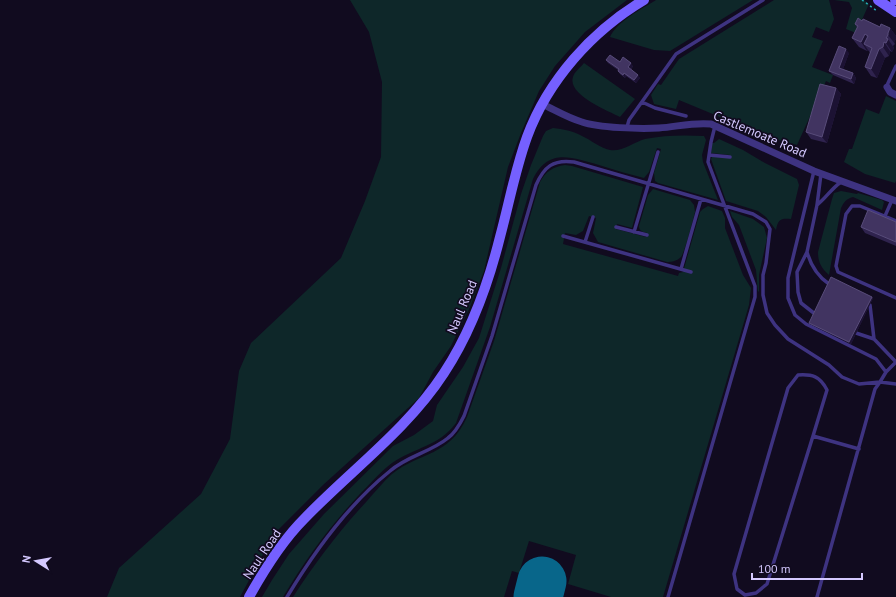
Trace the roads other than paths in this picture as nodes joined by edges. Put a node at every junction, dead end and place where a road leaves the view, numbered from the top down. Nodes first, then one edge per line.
1 (644, 0) edge
2 (763, 0) edge
3 (878, 0) edge
4 (896, 12) edge
5 (896, 66) edge
6 (887, 87) joint
7 (896, 95) edge
8 (642, 102) junction
9 (542, 104) junction
10 (686, 116) dead end
11 (715, 126) junction
12 (627, 127) junction
13 (658, 152) dead end
14 (708, 156) junction
15 (730, 156) dead end
16 (814, 170) junction
17 (822, 174) junction
18 (842, 182) junction
19 (648, 184) junction
20 (701, 199) junction
21 (894, 201) edge
22 (817, 205) junction
23 (725, 206) junction
24 (885, 216) junction
25 (593, 217) dead end
26 (896, 222) edge
27 (616, 227) dead end
28 (634, 232) junction
29 (647, 235) dead end
30 (563, 236) dead end
31 (585, 242) junction
32 (807, 252) junction
33 (681, 269) junction
34 (691, 272) dead end
35 (829, 284) edge
36 (896, 298) edge
37 (870, 305) edge
38 (815, 314) edge
39 (856, 333) edge
40 (874, 339) junction
41 (896, 362) edge
42 (886, 372) junction
43 (880, 382) junction
44 (896, 384) edge
45 (813, 436) junction
46 (859, 449) junction
47 (249, 597) edge
48 (287, 597) edge
49 (668, 597) edge
50 (817, 597) edge

1 - 9 street, Naul Road
2 - 8 lane
3 - 4 street
5 - 6 lane
6 - 7 street
8 - 10 lane
8 - 12 lane
9 - 12 street, Castlemoate Road
9 - 47 street, Naul Road
11 - 12 street, Castlemoate Road
11 - 14 lane
11 - 16 street, Castlemoate Road
13 - 19 lane
14 - 15 lane
14 - 23 lane
16 - 17 street, Castlemoate Road
16 - 42 lane
17 - 18 street, Castlemoate Road
17 - 22 lane
18 - 21 street, Castlemoate Road
18 - 22 lane
19 - 20 lane
19 - 28 lane
19 - 48 lane
20 - 23 lane
20 - 33 lane
21 - 24 lane
22 - 32 lane
23 - 43 lane
23 - 49 lane
24 - 26 lane
24 - 36 lane
25 - 31 lane
27 - 28 lane
28 - 29 lane
30 - 31 lane
31 - 33 lane
32 - 35 lane
32 - 38 lane
33 - 34 lane
37 - 40 lane
39 - 40 lane
40 - 41 lane
41 - 42 lane
42 - 43 lane
43 - 44 lane
43 - 46 lane
45 - 45 lane
45 - 46 lane
46 - 50 lane

